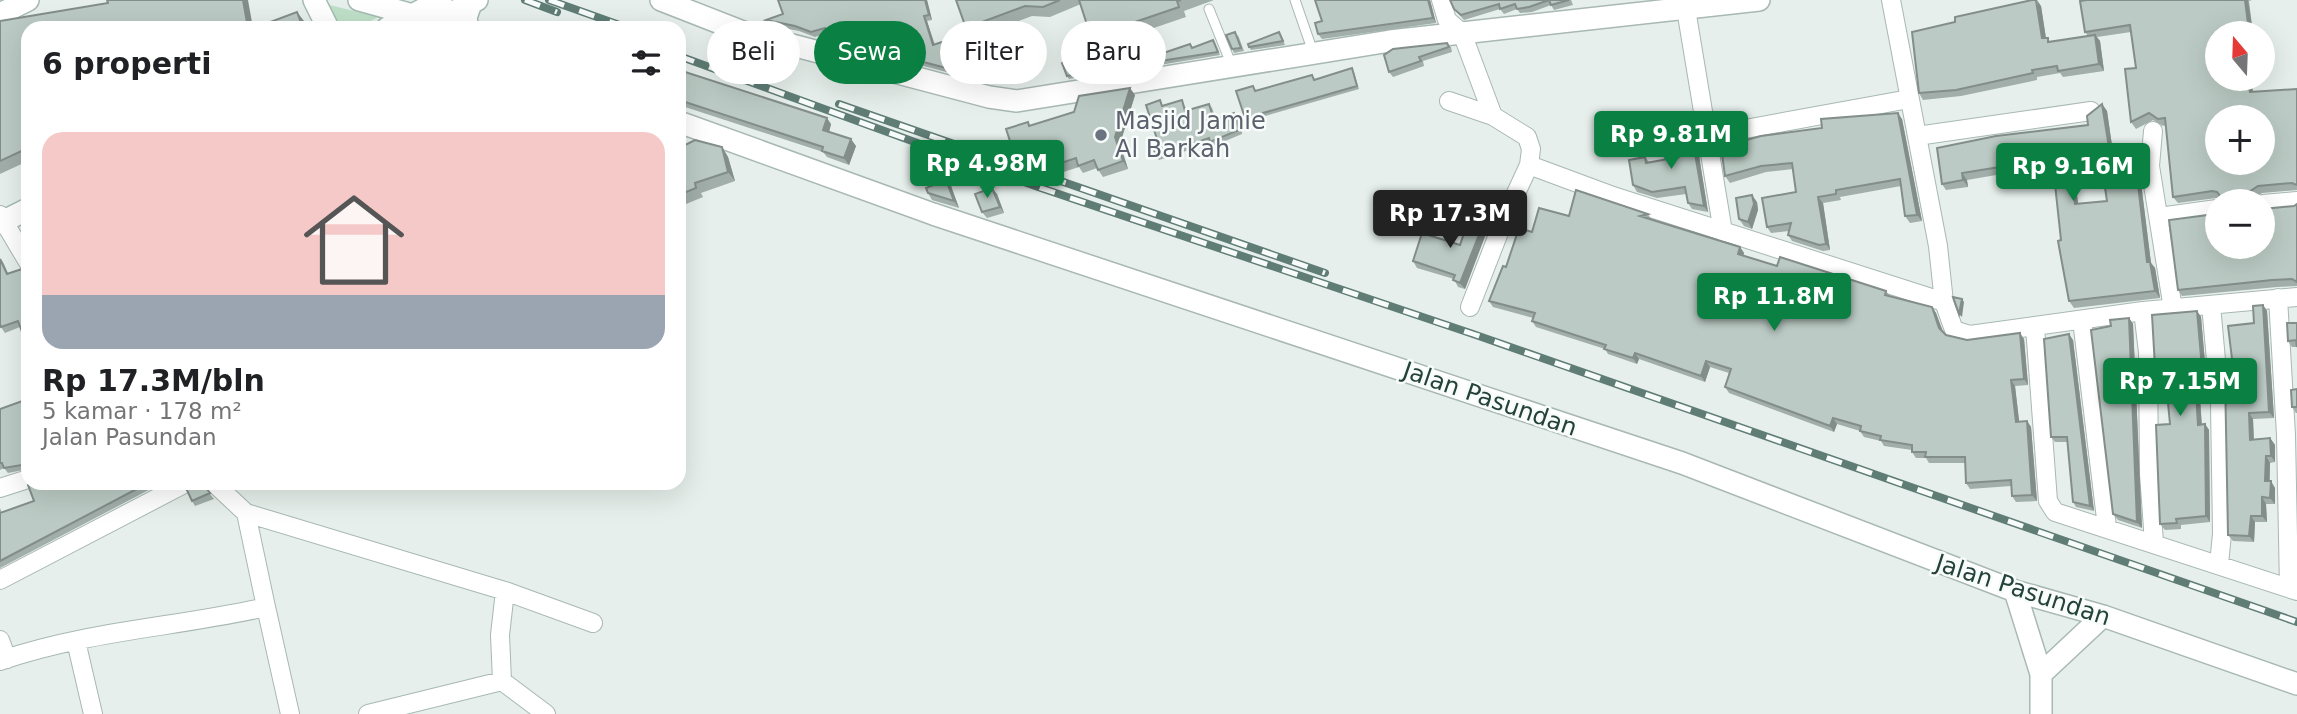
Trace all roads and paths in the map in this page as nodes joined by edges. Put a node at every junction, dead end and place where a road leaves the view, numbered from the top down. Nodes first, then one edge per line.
1 (28, 0) edge
2 (314, 0) edge
3 (359, 0) edge
4 (441, 0) edge
5 (661, 0) edge
6 (1295, 0) edge
7 (1441, 0) edge
8 (1759, 0) edge
9 (1891, 0) edge
10 (474, 1) edge
11 (1209, 9) dead end
12 (1686, 9) junction
13 (0, 14) edge
14 (324, 21) edge
15 (417, 21) edge
16 (467, 21) edge
17 (1462, 33) junction
18 (1312, 52) junction
19 (1233, 67) junction
20 (1909, 99) junction
21 (1449, 101) dead end
22 (2091, 111) edge
23 (1493, 116) junction
24 (686, 125) edge
25 (2152, 131) dead end
26 (1707, 136) junction
27 (1917, 136) junction
28 (1530, 165) junction
29 (2297, 201) edge
30 (2275, 203) edge
31 (2205, 211) edge
32 (21, 212) edge
33 (2160, 217) junction
34 (1, 220) edge
35 (1723, 232) junction
36 (21, 250) edge
37 (2297, 297) edge
38 (2278, 298) junction
39 (1944, 302) junction
40 (2211, 305) junction
41 (1470, 307) dead end
42 (2173, 309) junction
43 (2143, 311) junction
44 (2081, 320) junction
45 (2035, 327) junction
46 (21, 481) edge
47 (0, 488) edge
48 (173, 490) edge
49 (221, 490) edge
50 (246, 513) junction
51 (2107, 527) junction
52 (2154, 541) junction
53 (2219, 564) junction
54 (0, 580) edge
55 (2293, 589) edge
56 (505, 591) junction
57 (2015, 592) junction
58 (266, 607) junction
59 (2102, 615) junction
60 (593, 622) dead end
61 (0, 640) edge
62 (76, 640) junction
63 (4, 660) edge
64 (2041, 674) junction
65 (502, 681) junction
66 (2297, 684) edge
67 (93, 714) edge
68 (290, 714) edge
69 (368, 714) edge
70 (546, 714) edge
71 (2041, 714) edge

1 - 13 street
2 - 14 street
3 - 15 street
4 - 15 street
5 - 19 street
6 - 18 lane
7 - 17 street
8 - 12 street
9 - 20 street
10 - 15 street
10 - 16 street
11 - 19 lane
12 - 17 street
12 - 26 street
17 - 18 street
17 - 23 street
18 - 19 street
20 - 26 street
20 - 27 street
21 - 23 street
22 - 27 street
23 - 28 street
24 - 57 street, Jalan Pasundan
25 - 33 street
26 - 35 street
27 - 39 street
28 - 35 street
28 - 41 street
29 - 30 street
31 - 33 street
32 - 34 street
33 - 42 street
34 - 36 street
35 - 39 street
37 - 38 street
38 - 40 street
38 - 55 street
39 - 45 street
40 - 42 street
40 - 53 street
42 - 43 street
43 - 44 street
43 - 52 street
44 - 45 street
44 - 51 street
45 - 51 street
46 - 47 street
48 - 54 street
49 - 50 street
50 - 56 street
50 - 58 street
51 - 52 street
52 - 53 street
53 - 55 street
56 - 60 street
56 - 65 street
57 - 59 street, Jalan Pasundan
57 - 64 street
58 - 62 street
58 - 68 street
59 - 64 street
59 - 66 street, Jalan Pasundan
61 - 63 street
62 - 63 street
62 - 67 street
64 - 71 street
65 - 69 street
65 - 70 street

